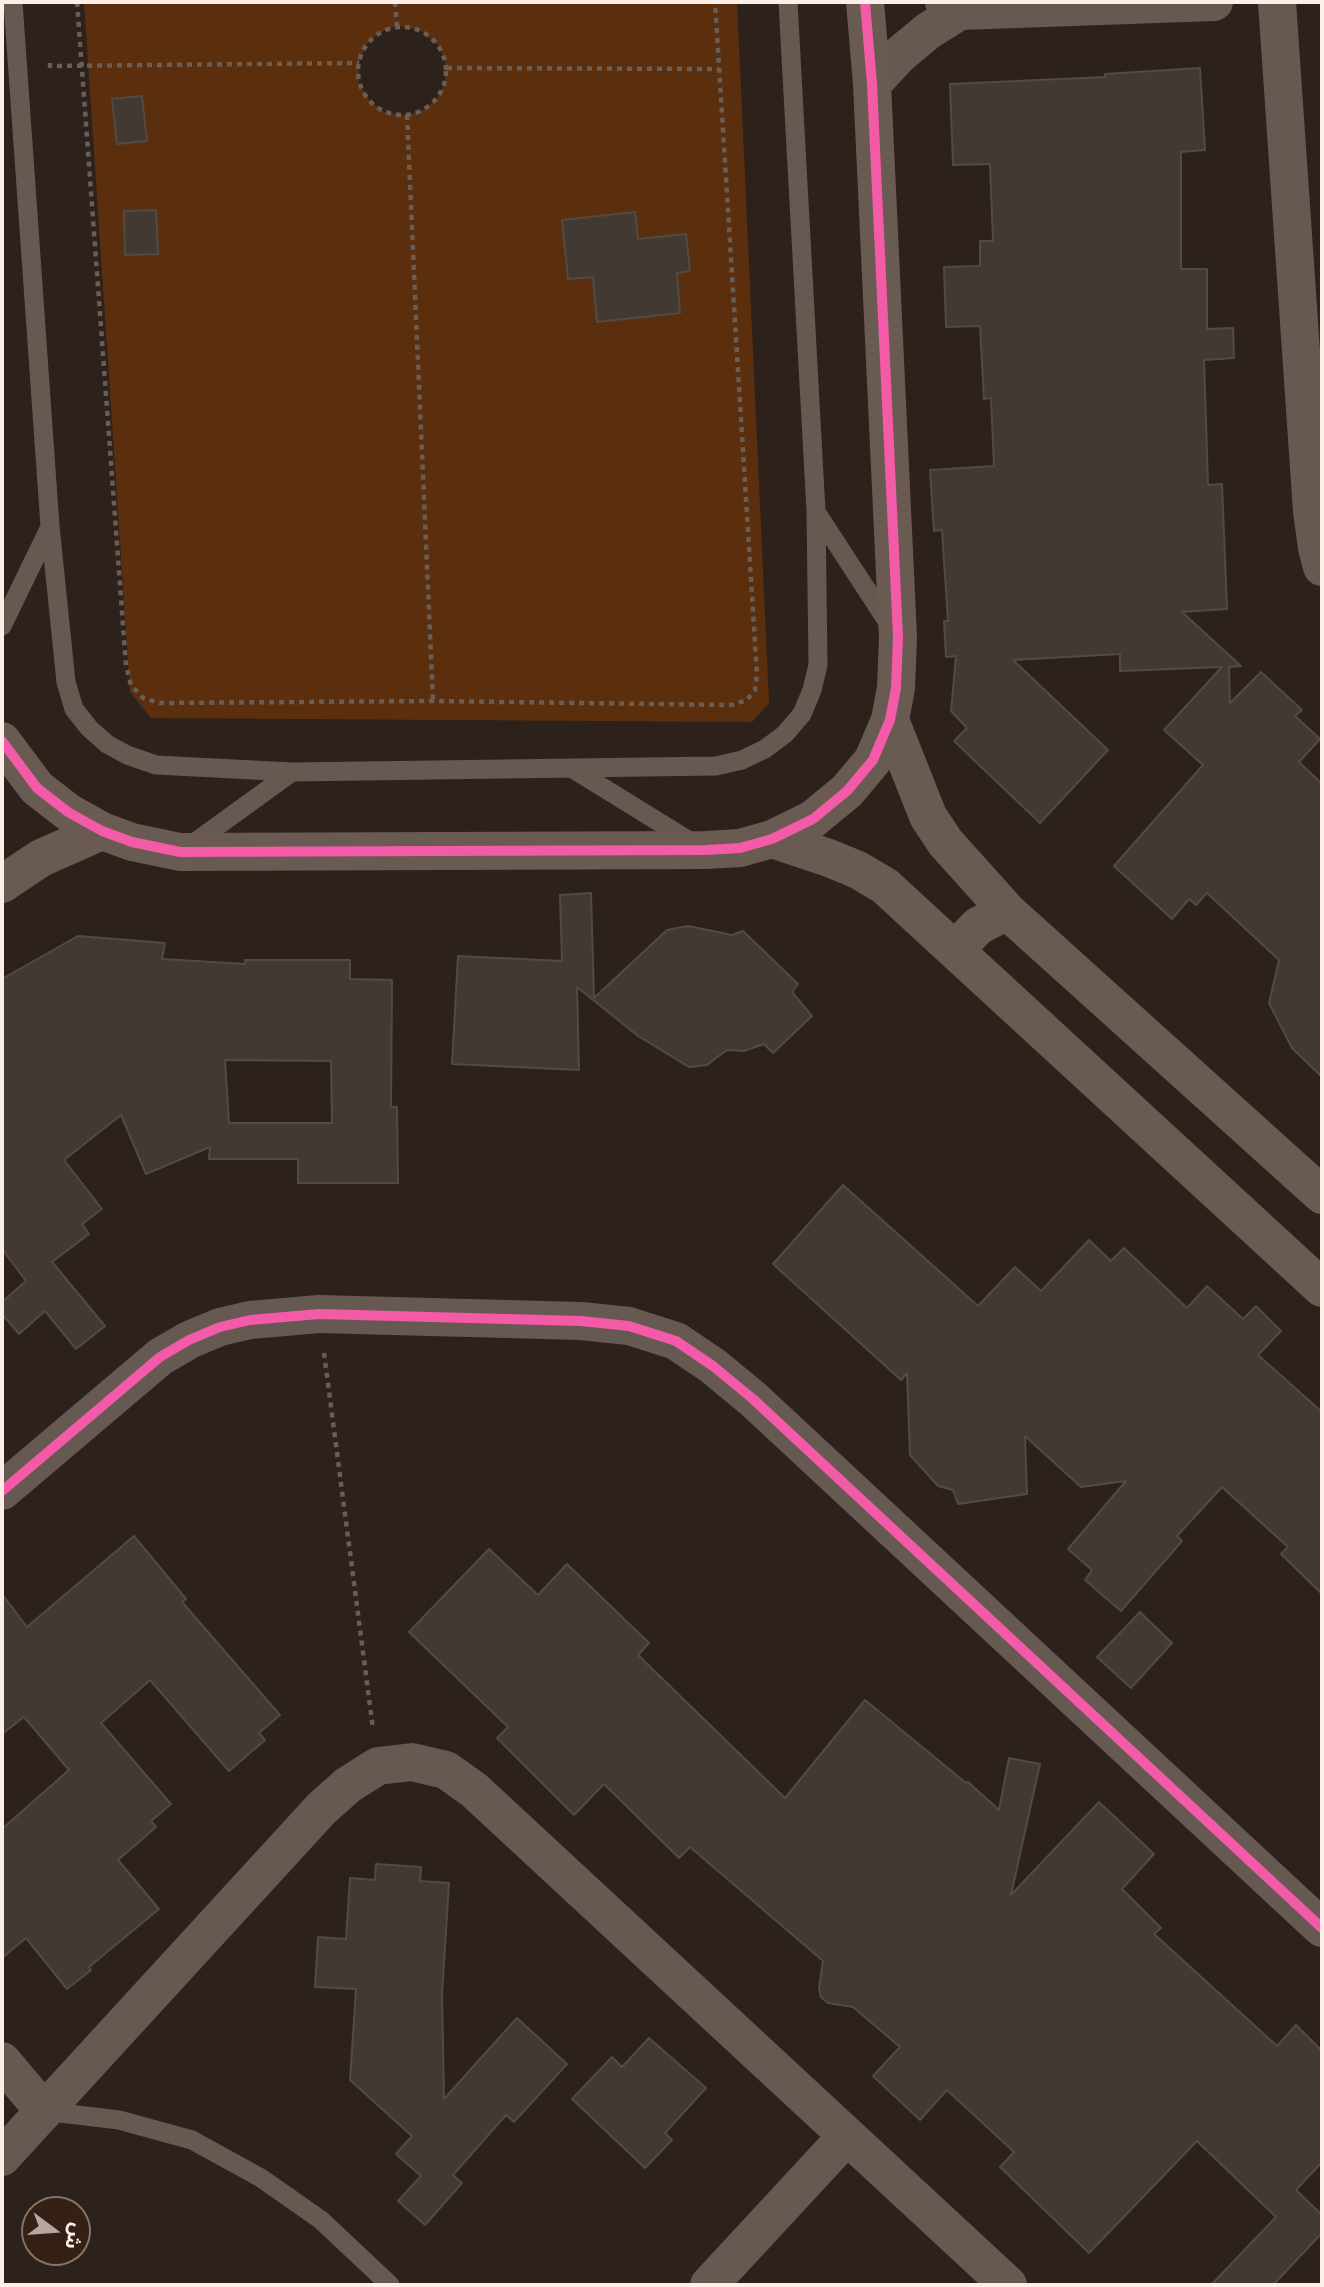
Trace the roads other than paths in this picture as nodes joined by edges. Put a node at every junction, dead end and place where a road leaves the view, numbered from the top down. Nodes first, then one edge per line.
1 (13, 2) edge
2 (788, 2) edge
3 (865, 2) edge
4 (1214, 2) edge
5 (1277, 2) edge
6 (952, 6) edge
7 (872, 84) junction
8 (816, 511) junction
9 (50, 526) junction
10 (1322, 567) edge
11 (2, 626) edge
12 (898, 637) junction
13 (890, 720) junction
14 (2, 741) edge
15 (572, 769) junction
16 (292, 772) junction
17 (103, 831) junction
18 (772, 839) junction
19 (706, 850) junction
20 (180, 852) junction
21 (2, 884) edge
22 (1007, 911) junction
23 (956, 950) junction
24 (1322, 1195) edge
25 (1322, 1288) edge
26 (2, 1491) edge
27 (1322, 1928) edge
28 (2, 2061) edge
29 (44, 2111) junction
30 (846, 2137) junction
31 (2, 2157) edge
32 (390, 2285) edge
33 (709, 2285) edge
34 (1008, 2285) edge

1 - 9 lane
2 - 8 lane
3 - 7 street
4 - 6 street
5 - 10 street
6 - 7 street
7 - 12 street
8 - 12 lane
8 - 15 lane
9 - 11 lane
9 - 16 lane
12 - 13 street
13 - 18 street
13 - 22 street
14 - 17 street
15 - 16 lane
15 - 19 lane
16 - 20 lane
17 - 20 street
17 - 21 street
18 - 19 street
18 - 23 street
19 - 20 street
22 - 23 street
22 - 24 street
23 - 25 street
26 - 27 street
28 - 29 street
29 - 30 street
29 - 31 street
29 - 32 lane
30 - 33 street
30 - 34 street

